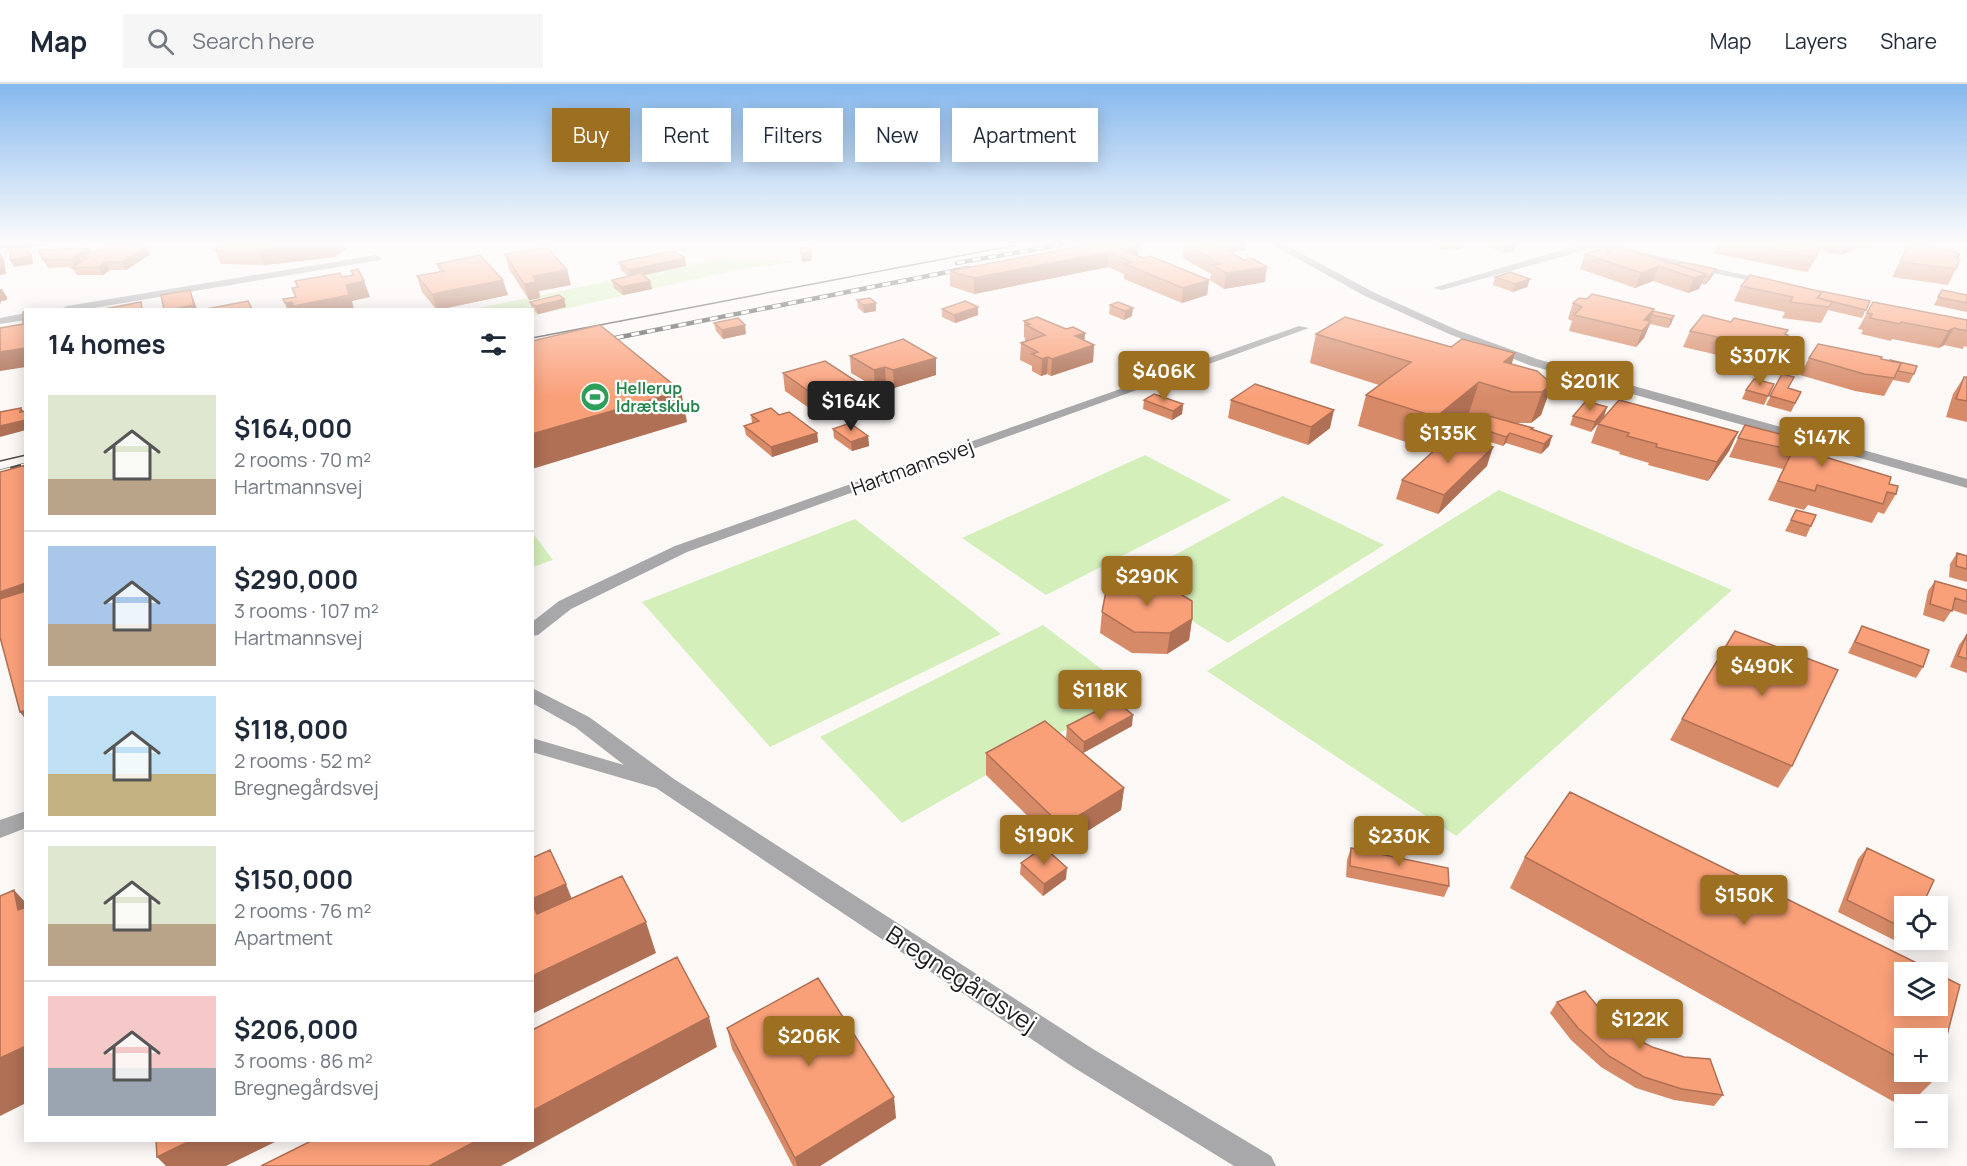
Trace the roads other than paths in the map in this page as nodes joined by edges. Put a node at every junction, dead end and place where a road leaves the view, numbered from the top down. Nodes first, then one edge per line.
1 (149, 295) edge
2 (1371, 295) edge
3 (73, 308) edge
4 (24, 316) edge
5 (0, 321) edge
6 (1303, 328) dead end
7 (1967, 484) edge
8 (534, 628) edge
9 (534, 695) edge
10 (534, 746) edge
11 (666, 785) junction
12 (24, 820) edge
13 (0, 830) edge
14 (1261, 1166) edge

1 - 3 street
2 - 7 street
4 - 5 street
6 - 8 street, Hartmannsvej
9 - 11 street
10 - 11 street
11 - 14 street, Bregnegårdsvej
12 - 13 street

